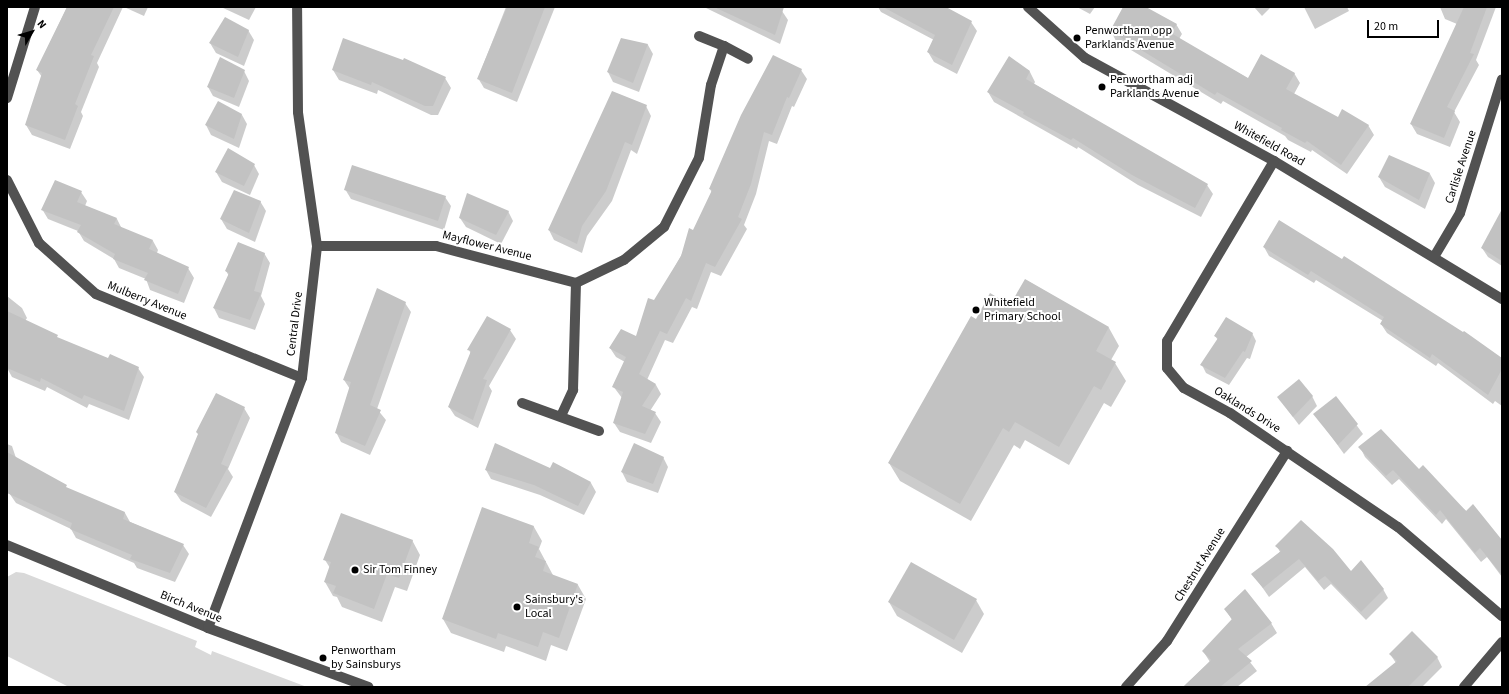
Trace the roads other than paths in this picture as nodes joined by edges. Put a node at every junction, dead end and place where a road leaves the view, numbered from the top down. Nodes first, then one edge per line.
1 (35, 7) edge
2 (297, 7) edge
3 (1028, 7) edge
4 (699, 36) dead end
5 (724, 46) junction
6 (748, 59) dead end
7 (1502, 80) edge
8 (7, 98) edge
9 (1274, 161) junction
10 (7, 180) edge
11 (317, 246) junction
12 (1434, 257) junction
13 (576, 283) junction
14 (1502, 300) edge
15 (302, 378) junction
16 (522, 403) dead end
17 (561, 416) junction
18 (599, 430) dead end
19 (1287, 451) junction
20 (7, 545) edge
21 (1502, 616) edge
22 (208, 628) junction
23 (1502, 642) edge
24 (368, 687) edge
25 (1126, 687) edge
26 (1464, 687) edge

1 - 8 street
2 - 11 street, Central Drive
3 - 9 street, Whitefield Road
4 - 5 street
5 - 6 street
5 - 13 street
7 - 12 street, Carlisle Avenue
9 - 12 street, Whitefield Road
9 - 19 street, Oaklands Drive
10 - 15 street, Mulberry Avenue
11 - 13 street, Mayflower Avenue
11 - 15 street, Central Drive
12 - 14 street, Whitefield Road
13 - 17 street
15 - 22 street, Central Drive
16 - 17 street
17 - 18 street
19 - 21 street, Oaklands Drive
19 - 25 street, Chestnut Avenue
20 - 22 street, Birch Avenue
22 - 24 street, Birch Avenue
23 - 26 street

